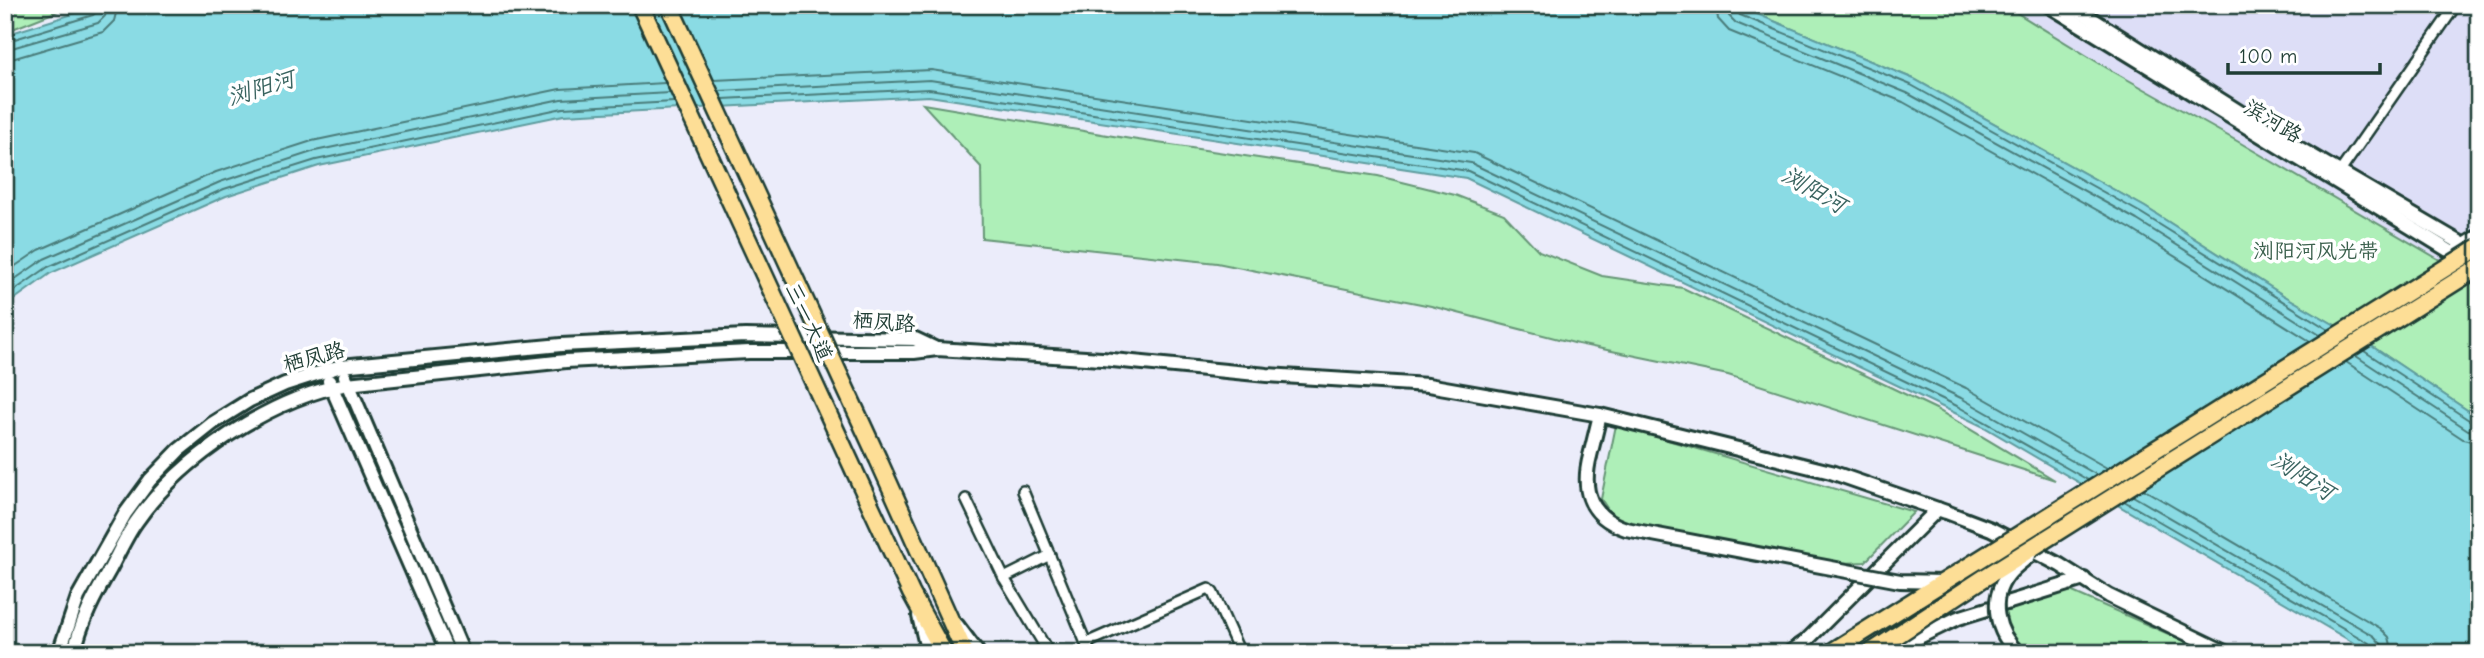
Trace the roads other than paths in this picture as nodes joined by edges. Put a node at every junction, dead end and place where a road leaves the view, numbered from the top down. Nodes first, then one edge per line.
1 (640, 5) edge
2 (669, 5) edge
3 (2048, 5) edge
4 (2070, 5) edge
5 (2456, 5) edge
6 (2337, 176) junction
7 (2479, 236) edge
8 (2472, 246) edge
9 (2452, 253) junction
10 (2477, 262) edge
11 (937, 349) junction
12 (341, 366) junction
13 (324, 371) junction
14 (347, 384) junction
15 (331, 387) junction
16 (1600, 415) junction
17 (1023, 491) dead end
18 (966, 499) dead end
19 (1938, 509) junction
20 (2043, 542) junction
21 (1050, 555) junction
22 (1004, 578) junction
23 (2084, 579) junction
24 (1943, 582) junction
25 (911, 593) junction
26 (943, 606) junction
27 (1879, 622) junction
28 (1086, 643) junction
29 (941, 648) edge
30 (59, 653) edge
31 (74, 653) edge
32 (448, 653) edge
33 (463, 653) edge
34 (928, 653) edge
35 (965, 653) edge
36 (978, 653) edge
37 (1049, 653) edge
38 (1090, 653) edge
39 (1240, 653) edge
40 (1789, 653) edge
41 (1824, 653) edge
42 (1830, 653) edge
43 (1870, 653) edge
44 (1894, 653) edge
45 (2018, 653) edge
46 (2227, 653) edge

1 - 25 highway, 三一大道, bridge
2 - 26 highway, 三一大道, bridge
3 - 6 street, 滨河路
4 - 6 street, 滨河路
5 - 6 street
6 - 8 street, 滨河路
6 - 9 street, 滨河路
7 - 8 street
8 - 9 street
8 - 10 street, 滨河路
8 - 24 highway, bridge
9 - 10 street, 滨河路
10 - 20 highway, bridge
11 - 12 street, 栖凤路
11 - 14 street, 栖凤路
11 - 16 street
12 - 13 street, 栖凤路
12 - 14 street
13 - 15 street
13 - 30 street, 栖凤路
14 - 15 street, 栖凤路
14 - 33 street
15 - 31 street, 栖凤路
15 - 32 street
16 - 19 street
16 - 24 street, bridge
17 - 21 street
18 - 22 street
19 - 23 street
19 - 40 street
20 - 43 highway, bridge
20 - 45 street, bridge
21 - 22 street
21 - 28 street
22 - 37 street
23 - 44 street
23 - 46 street
24 - 27 highway, bridge
25 - 29 highway, 三一大道
25 - 34 street
26 - 35 highway, 三一大道
26 - 36 street
27 - 41 highway, bridge
27 - 42 highway, bridge
28 - 38 street
28 - 39 street

